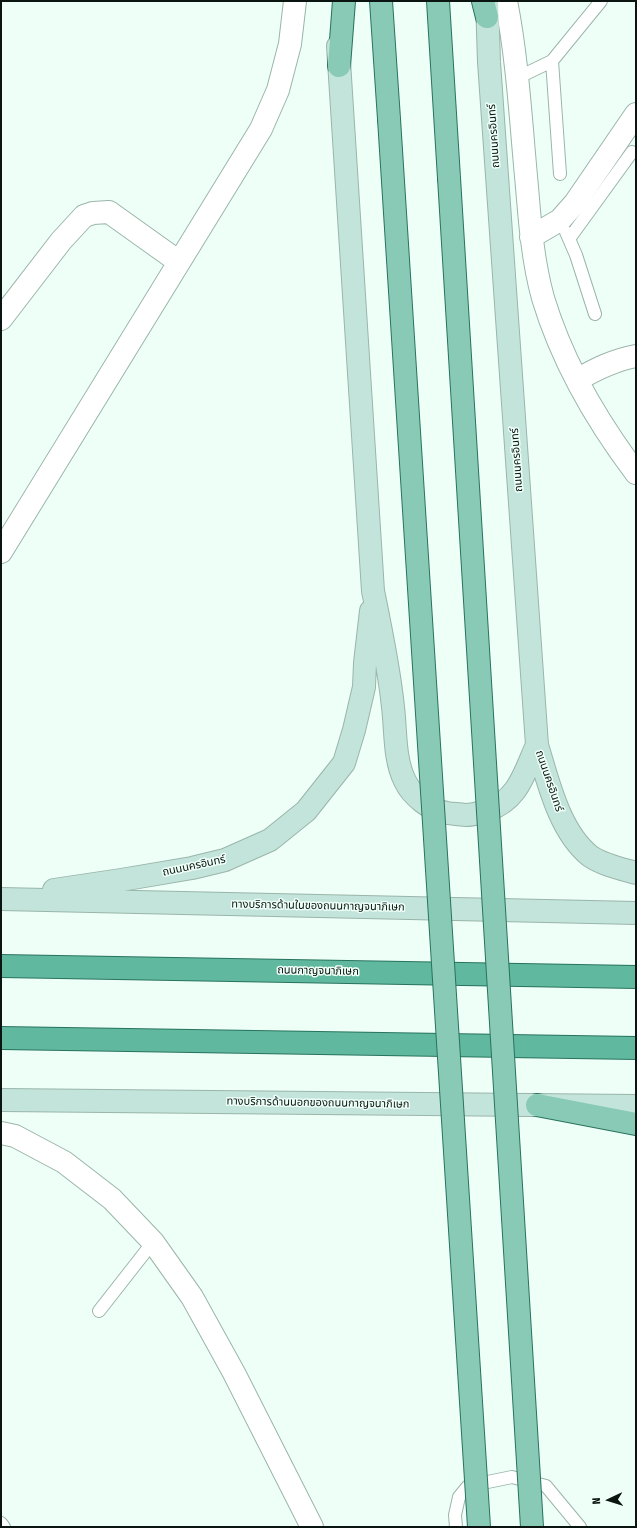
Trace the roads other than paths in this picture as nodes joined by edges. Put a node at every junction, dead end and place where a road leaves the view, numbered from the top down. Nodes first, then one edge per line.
1 (295, 1) edge
2 (335, 1) edge
3 (344, 1) edge
4 (381, 1) edge
5 (438, 1) edge
6 (506, 1) edge
7 (601, 1) edge
8 (485, 6) edge
9 (552, 61) junction
10 (339, 66) junction
11 (517, 78) junction
12 (636, 114) edge
13 (632, 152) dead end
14 (560, 174) dead end
15 (560, 220) junction
16 (531, 237) junction
17 (569, 239) junction
18 (179, 262) junction
19 (595, 314) dead end
20 (1, 319) edge
21 (636, 356) edge
22 (576, 380) junction
23 (636, 473) edge
24 (1, 552) edge
25 (373, 591) junction
26 (537, 745) junction
27 (636, 873) edge
28 (1, 898) edge
29 (636, 912) edge
30 (1, 966) edge
31 (636, 977) edge
32 (1, 1038) edge
33 (636, 1048) edge
34 (1, 1100) edge
35 (537, 1105) junction
36 (636, 1106) edge
37 (636, 1124) edge
38 (1, 1133) edge
39 (153, 1242) junction
40 (99, 1311) dead end
41 (1, 1523) edge
42 (4, 1527) edge
43 (312, 1527) edge
44 (456, 1527) edge
45 (479, 1527) edge
46 (532, 1527) edge
47 (580, 1527) edge

1 - 18 street
2 - 10 main road
3 - 10 main road
4 - 45 main road, bridge
5 - 46 main road, bridge
6 - 11 street
7 - 9 lane
8 - 26 main road, ถนนนครอินทร์
9 - 11 lane
9 - 14 lane
10 - 25 main road
11 - 16 street
12 - 15 street
13 - 17 lane
15 - 16 street
15 - 17 lane
16 - 22 street
17 - 19 lane
18 - 20 street
18 - 24 street
21 - 22 street
22 - 23 street
25 - 26 main road
25 - 28 main road, ถนนนครอินทร์
26 - 27 main road, ถนนนครอินทร์
28 - 29 main road, ทางบริการด้านในของถนนกาญจนาภิเษก
30 - 31 highway, ถนนกาญจนาภิเษก
32 - 33 highway
34 - 35 main road, ทางบริการด้านนอกของถนนกาญจนาภิเษก
35 - 36 main road, ทางบริการด้านนอกของถนนกาญจนาภิเษก
35 - 37 main road
38 - 39 street
39 - 40 lane
39 - 43 street
41 - 42 lane
44 - 47 lane

